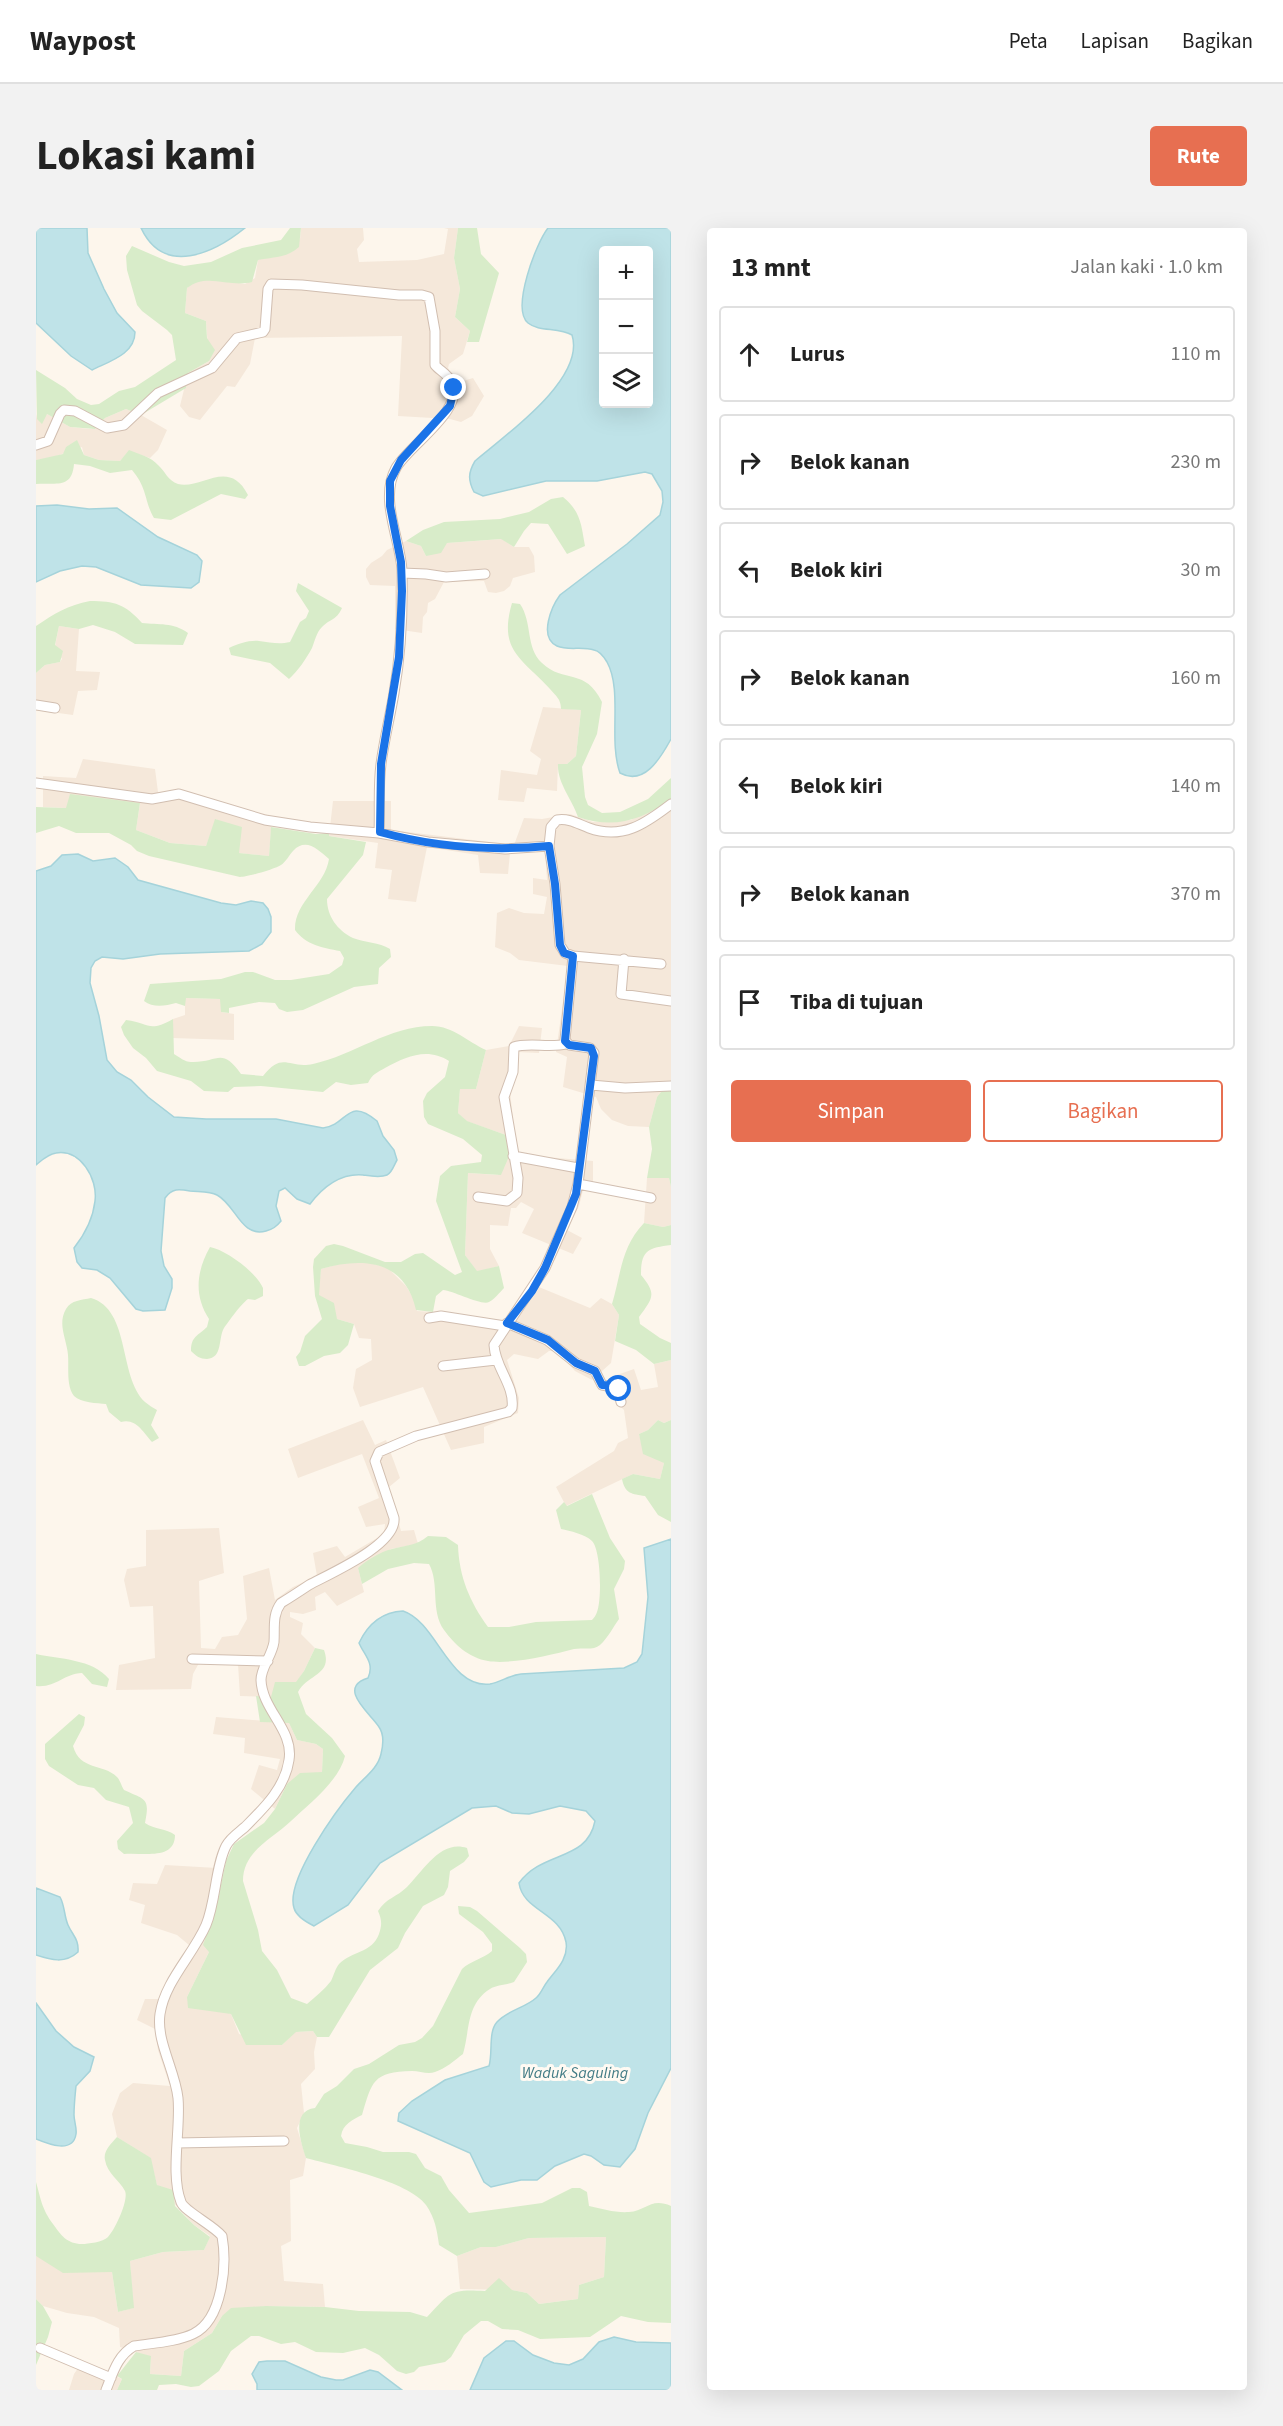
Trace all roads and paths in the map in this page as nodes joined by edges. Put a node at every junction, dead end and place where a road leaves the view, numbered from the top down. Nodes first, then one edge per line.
1 (36, 445) edge
2 (402, 573) junction
3 (485, 574) dead end
4 (36, 705) edge
5 (55, 708) dead end
6 (36, 783) edge
7 (671, 804) edge
8 (380, 832) junction
9 (549, 846) junction
10 (573, 956) junction
11 (624, 959) junction
12 (661, 964) dead end
13 (671, 1001) edge
14 (566, 1044) junction
15 (591, 1085) junction
16 (671, 1086) edge
17 (513, 1156) junction
18 (578, 1168) junction
19 (578, 1184) junction
20 (478, 1197) dead end
21 (651, 1198) dead end
22 (429, 1318) dead end
23 (506, 1325) junction
24 (496, 1360) junction
25 (443, 1366) dead end
26 (621, 1402) dead end
27 (192, 1659) dead end
28 (268, 1661) junction
29 (285, 2141) dead end
30 (177, 2143) junction
31 (40, 2348) dead end
32 (111, 2378) junction
33 (106, 2390) edge

1 - 2 street
2 - 3 street
2 - 8 street
4 - 5 street
6 - 8 street
7 - 9 street
8 - 9 street
9 - 10 street
10 - 11 street
10 - 14 street
11 - 12 street
11 - 13 street
14 - 15 street
14 - 17 street
15 - 16 street
15 - 18 street
17 - 18 street
17 - 20 street
18 - 19 street
19 - 21 street
19 - 23 street
22 - 23 street
23 - 24 street
23 - 26 street
24 - 25 street
24 - 28 street
27 - 28 street
28 - 30 street
29 - 30 street
30 - 32 street
31 - 32 street
32 - 33 street

